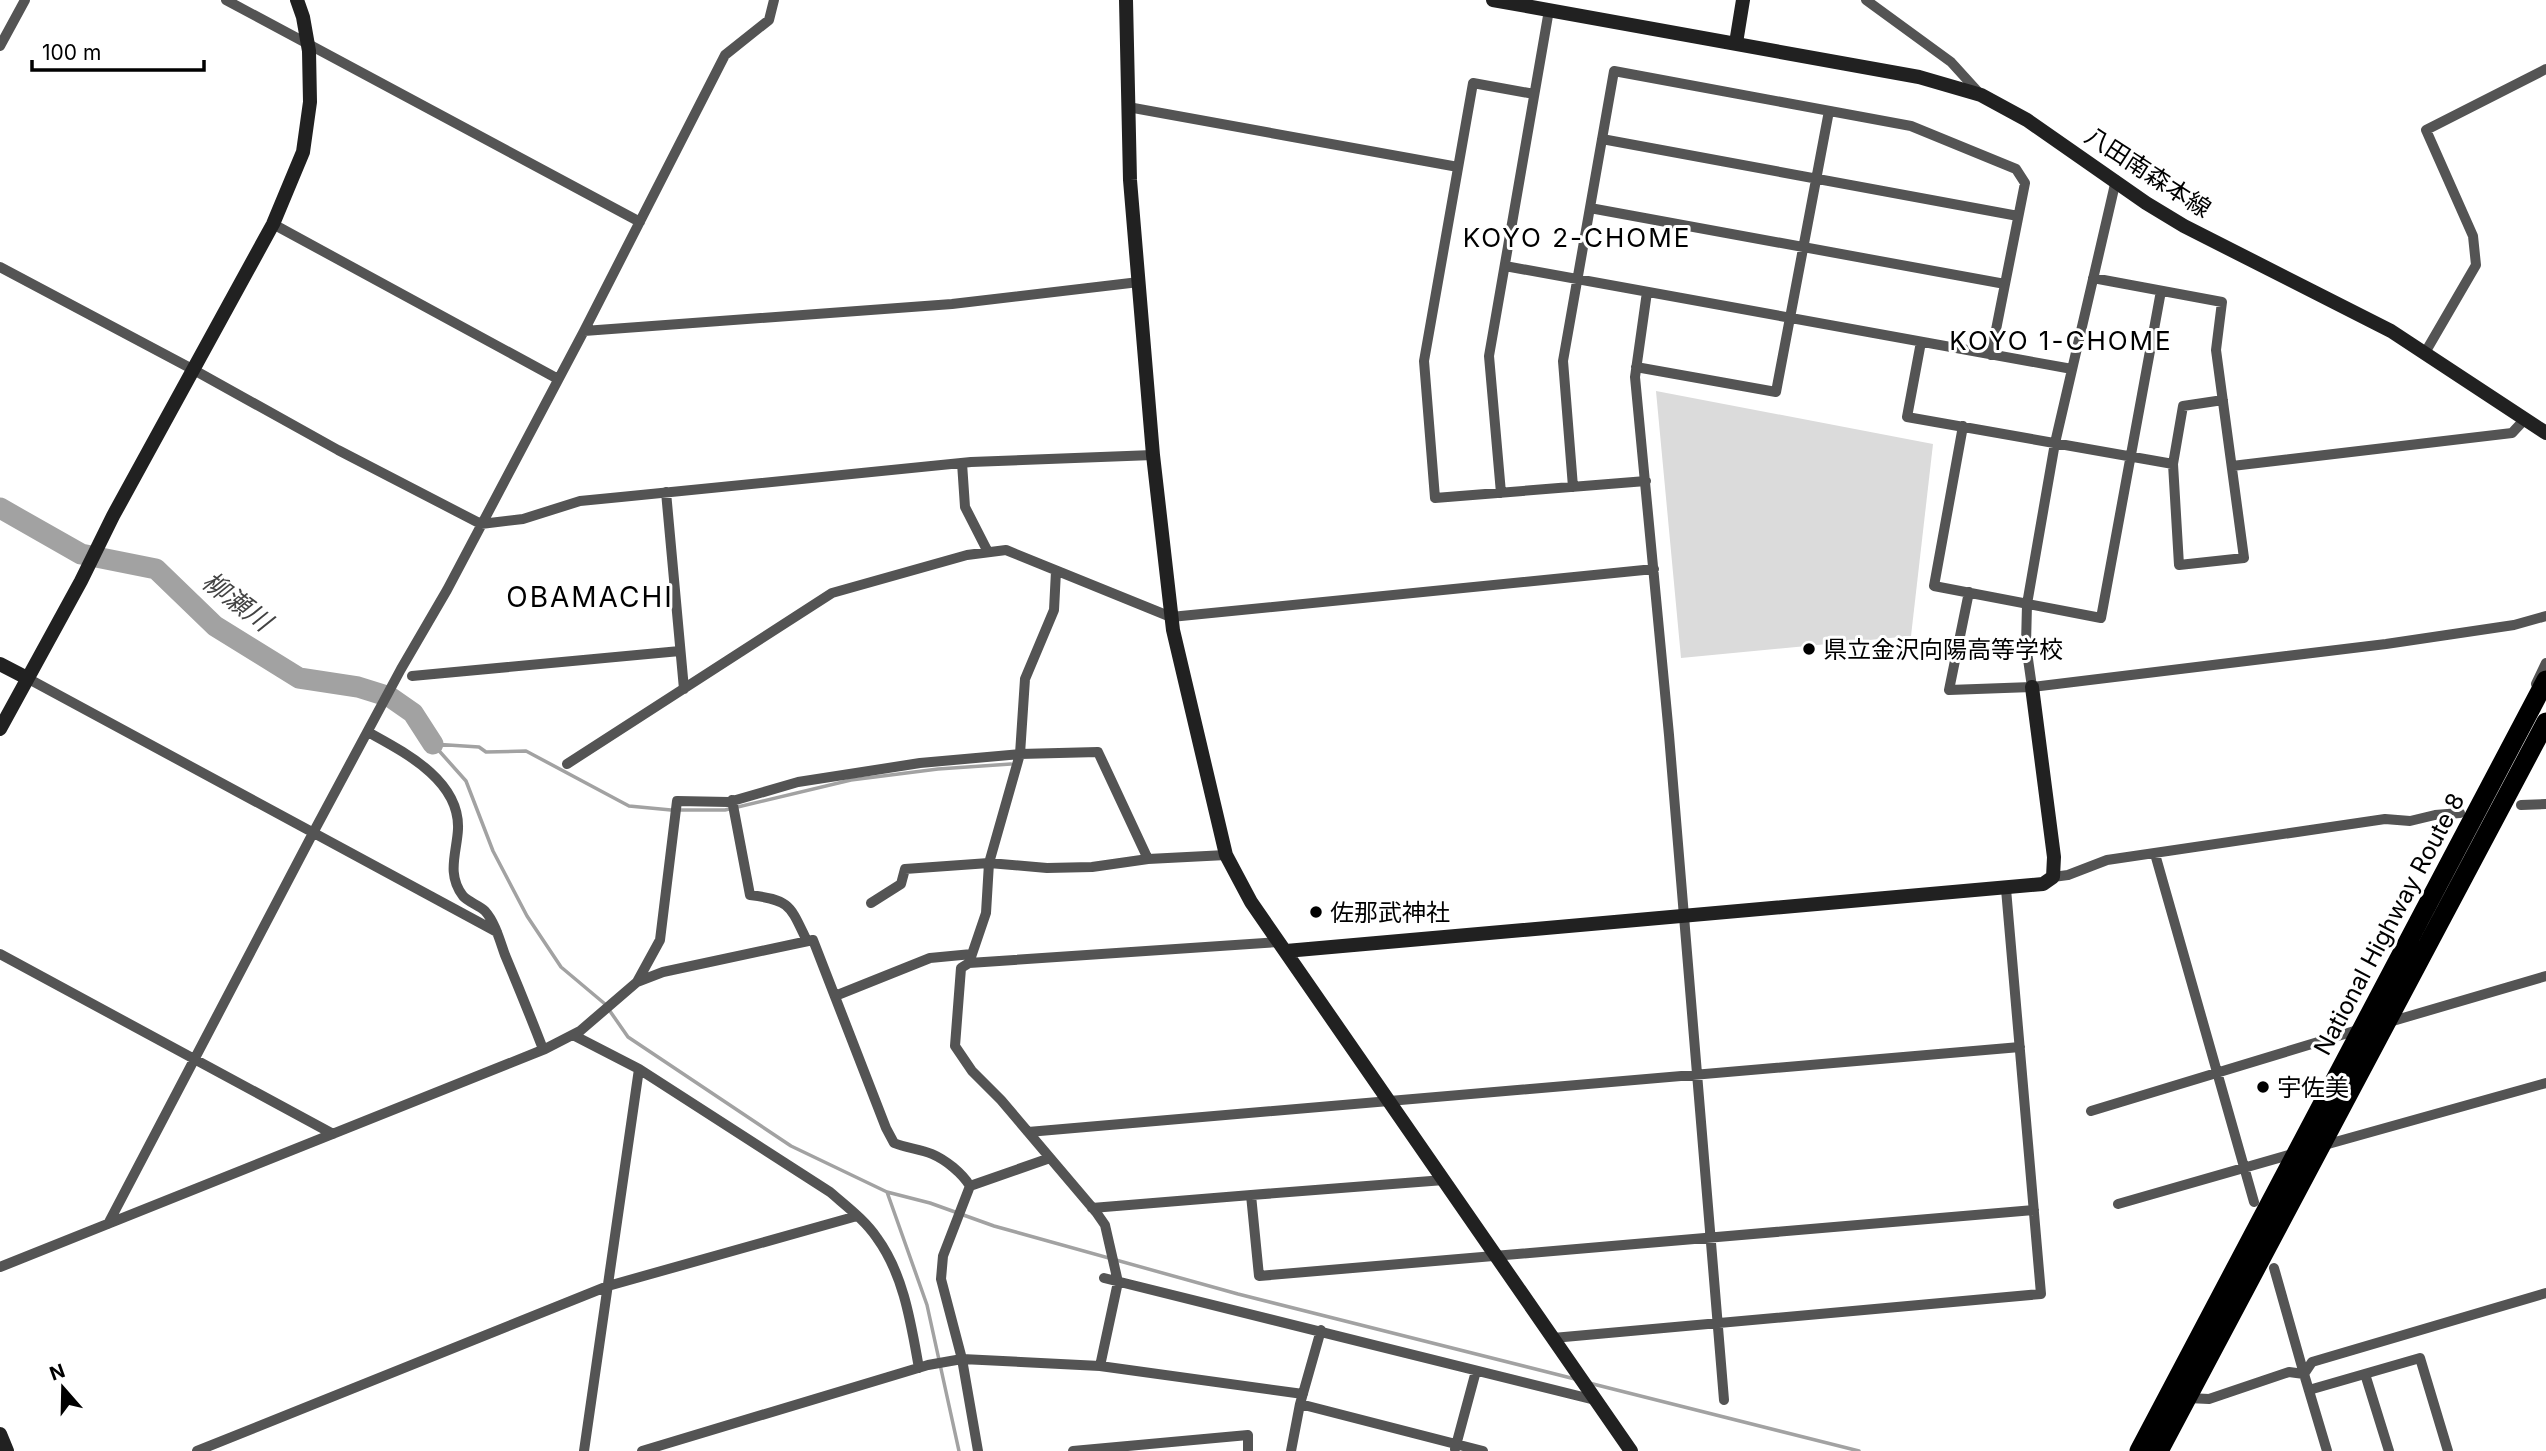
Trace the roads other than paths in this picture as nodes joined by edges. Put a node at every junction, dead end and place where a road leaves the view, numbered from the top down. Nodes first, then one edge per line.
1 (25, 0) edge
2 (226, 0) edge
3 (297, 0) edge
4 (774, 0) edge
5 (1126, 0) edge
6 (1493, 0) edge
7 (1744, 0) edge
8 (1866, 0) edge
9 (1549, 10) junction
10 (1736, 43) junction
11 (308, 44) junction
12 (0, 47) edge
13 (2546, 69) edge
14 (1534, 94) junction
15 (1982, 95) junction
16 (1129, 107) junction
17 (1829, 111) junction
18 (1602, 139) junction
19 (1458, 167) junction
20 (1816, 178) junction
21 (2116, 180) junction
22 (1590, 208) junction
23 (2018, 216) junction
24 (640, 222) junction
25 (273, 224) junction
26 (1804, 247) junction
27 (1505, 265) junction
28 (0, 267) edge
29 (2093, 278) junction
30 (1578, 279) junction
31 (1139, 282) junction
32 (2005, 284) junction
33 (2161, 291) junction
34 (1647, 292) junction
35 (1790, 318) junction
36 (584, 331) junction
37 (1921, 341) junction
38 (2426, 351) junction
39 (1991, 355) junction
40 (1636, 367) junction
41 (2072, 369) junction
42 (194, 370) junction
43 (558, 379) junction
44 (2222, 400) junction
45 (2525, 419) junction
46 (1963, 426) junction
47 (2546, 433) edge
48 (2055, 443) junction
49 (1153, 455) junction
50 (2131, 456) junction
51 (962, 463) junction
52 (2173, 464) junction
53 (2232, 466) junction
54 (1646, 481) junction
55 (1573, 487) junction
56 (666, 492) junction
57 (1501, 493) junction
58 (481, 524) junction
59 (988, 552) junction
60 (1654, 569) junction
61 (1056, 571) junction
62 (1969, 593) junction
63 (2027, 604) junction
64 (2546, 616) edge
65 (1171, 617) junction
66 (680, 651) junction
67 (2546, 663) edge
68 (0, 664) edge
69 (412, 676) dead end
70 (27, 678) junction
71 (2546, 680) edge
72 (2032, 687) junction
73 (684, 689) junction
74 (2546, 722) edge
75 (0, 729) edge
76 (369, 730) junction
77 (1020, 754) junction
78 (2506, 754) junction
79 (567, 764) dead end
80 (732, 801) junction
81 (2546, 804) edge
82 (2521, 805) dead end
83 (2460, 813) dead end
84 (313, 834) junction
85 (2155, 854) junction
86 (1226, 855) junction
87 (1148, 859) junction
88 (989, 863) junction
89 (2053, 877) junction
90 (2006, 889) junction
91 (871, 903) dead end
92 (1684, 915) junction
93 (496, 932) junction
94 (807, 941) junction
95 (1282, 947) junction
96 (0, 954) edge
97 (970, 959) junction
98 (2546, 976) edge
99 (634, 984) junction
100 (835, 996) junction
101 (2386, 1023) junction
102 (2361, 1029) junction
103 (573, 1035) junction
104 (2020, 1047) junction
105 (543, 1049) junction
106 (195, 1059) junction
107 (639, 1069) junction
108 (2217, 1073) junction
109 (1697, 1074) junction
110 (2546, 1083) edge
111 (1388, 1100) junction
112 (2091, 1111) dead end
113 (1028, 1132) junction
114 (333, 1134) junction
115 (2321, 1146) junction
116 (2296, 1153) junction
117 (1050, 1158) junction
118 (2244, 1168) junction
119 (1444, 1180) junction
120 (968, 1189) junction
121 (1251, 1195) junction
122 (2253, 1202) dead end
123 (2118, 1204) dead end
124 (1092, 1208) junction
125 (2034, 1210) junction
126 (857, 1216) junction
127 (108, 1224) junction
128 (1711, 1239) junction
129 (1497, 1258) junction
130 (0, 1267) edge
131 (2274, 1268) dead end
132 (1113, 1279) junction
133 (608, 1286) junction
134 (2546, 1293) edge
135 (1718, 1324) junction
136 (1321, 1330) junction
137 (1553, 1338) junction
138 (959, 1360) junction
139 (1100, 1366) junction
140 (924, 1367) junction
141 (1476, 1371) junction
142 (2304, 1374) junction
143 (2365, 1374) junction
144 (2309, 1390) junction
145 (1594, 1398) junction
146 (2188, 1398) junction
147 (1301, 1399) junction
148 (1724, 1400) dead end
149 (0, 1434) edge
150 (1169, 1446) edge
151 (1455, 1448) edge
152 (1094, 1450) edge
153 (7, 1451) edge
154 (197, 1451) edge
155 (584, 1451) edge
156 (642, 1451) edge
157 (978, 1451) edge
158 (1073, 1451) edge
159 (1248, 1451) edge
160 (1291, 1451) edge
161 (1483, 1451) edge
162 (1632, 1451) edge
163 (2139, 1451) edge
164 (2159, 1451) edge
165 (2327, 1451) edge
166 (2389, 1451) edge
167 (2448, 1451) edge

1 - 12 street
2 - 11 street
3 - 11 street
4 - 24 street
5 - 16 street
6 - 9 street, 八田南森本線
7 - 10 street
8 - 15 street
9 - 10 street, 八田南森本線
9 - 14 street
10 - 15 street, 八田南森本線
11 - 24 street
11 - 25 street
13 - 38 street
14 - 19 street
14 - 27 street
15 - 21 street, 八田南森本線
16 - 19 street
16 - 31 street
17 - 18 street
17 - 20 street
17 - 23 street
18 - 20 street
18 - 22 street
19 - 57 street
20 - 23 street
20 - 26 street
21 - 29 street
21 - 38 street, 八田南森本線
22 - 26 street
22 - 30 street
23 - 32 street
24 - 36 street
25 - 42 street
25 - 43 street
26 - 32 street
26 - 35 street
27 - 30 street
27 - 57 street
28 - 42 street
29 - 33 street
29 - 41 street
30 - 34 street
30 - 55 street
31 - 36 street
31 - 49 street
32 - 39 street
33 - 44 street
33 - 50 street
34 - 35 street
34 - 40 street
35 - 37 street
35 - 40 street
36 - 43 street
37 - 39 street
37 - 46 street
38 - 45 street, 八田南森本線
39 - 41 street
40 - 54 street
41 - 48 street
42 - 58 street
42 - 70 street
43 - 58 street
44 - 52 street
44 - 53 street
45 - 47 street, 八田南森本線
45 - 53 street
46 - 48 street
46 - 62 street
48 - 50 street
48 - 63 street
49 - 51 street
49 - 65 street
50 - 52 street
50 - 63 street
51 - 56 street
51 - 59 street
52 - 53 street
54 - 55 street
54 - 60 street
55 - 57 street
56 - 58 street
56 - 66 street
58 - 76 street
59 - 61 street
59 - 73 street
60 - 65 street
60 - 92 street
61 - 65 street
61 - 77 street
62 - 63 street
62 - 72 street
63 - 72 street
64 - 72 street
65 - 86 street
66 - 69 street
66 - 73 street
67 - 78 street
68 - 70 street
70 - 75 street
70 - 84 street
71 - 78 highway, National Highway Route 8
72 - 89 street
73 - 79 street
74 - 101 highway, National Highway Route 8
76 - 84 street
76 - 93 street
77 - 80 street
77 - 87 street
77 - 88 street
78 - 102 highway, National Highway Route 8
80 - 94 street
80 - 99 street
81 - 82 street
83 - 85 street
84 - 93 street
84 - 106 street
85 - 89 street
85 - 108 street
86 - 87 street
86 - 95 street
87 - 88 street
88 - 91 street
88 - 97 street
89 - 90 street
90 - 92 street
90 - 104 street
92 - 95 street
92 - 109 street
93 - 105 street
94 - 99 street
94 - 100 street
95 - 97 street
95 - 111 street
96 - 106 street
97 - 100 street
97 - 113 street
98 - 101 street
99 - 103 street
100 - 120 street
101 - 115 highway, National Highway Route 8
102 - 108 street
102 - 116 highway, National Highway Route 8
103 - 105 street
103 - 107 street
104 - 109 street
104 - 125 street
105 - 114 street
106 - 114 street
106 - 127 street
107 - 126 street
107 - 133 street
108 - 112 street
108 - 118 street
109 - 111 street
109 - 128 street
110 - 115 street
111 - 113 street
111 - 119 street
113 - 117 street
114 - 127 street
115 - 146 highway, National Highway Route 8
116 - 118 street
116 - 163 highway, National Highway Route 8
117 - 120 street
117 - 124 street
118 - 122 street
118 - 123 street
119 - 121 street
119 - 129 street
120 - 138 street
121 - 124 street
121 - 129 street
124 - 132 street
125 - 128 street
125 - 135 street
126 - 133 street
126 - 140 street
127 - 130 street
128 - 129 street
128 - 135 street
129 - 137 street
131 - 142 street
132 - 136 street
132 - 139 street
133 - 154 street
133 - 155 street
134 - 142 street
135 - 137 street
135 - 148 street
136 - 141 street
136 - 147 street
137 - 145 street
138 - 139 street
138 - 140 street
138 - 157 street
139 - 147 street
140 - 156 street
141 - 145 street
141 - 151 street
142 - 144 street
142 - 146 street
143 - 144 street
143 - 166 street
143 - 167 street
144 - 165 street
145 - 162 street
146 - 164 highway, National Highway Route 8
147 - 151 street
147 - 160 street
149 - 153 street
150 - 152 street
150 - 159 street
151 - 161 street
152 - 158 street

